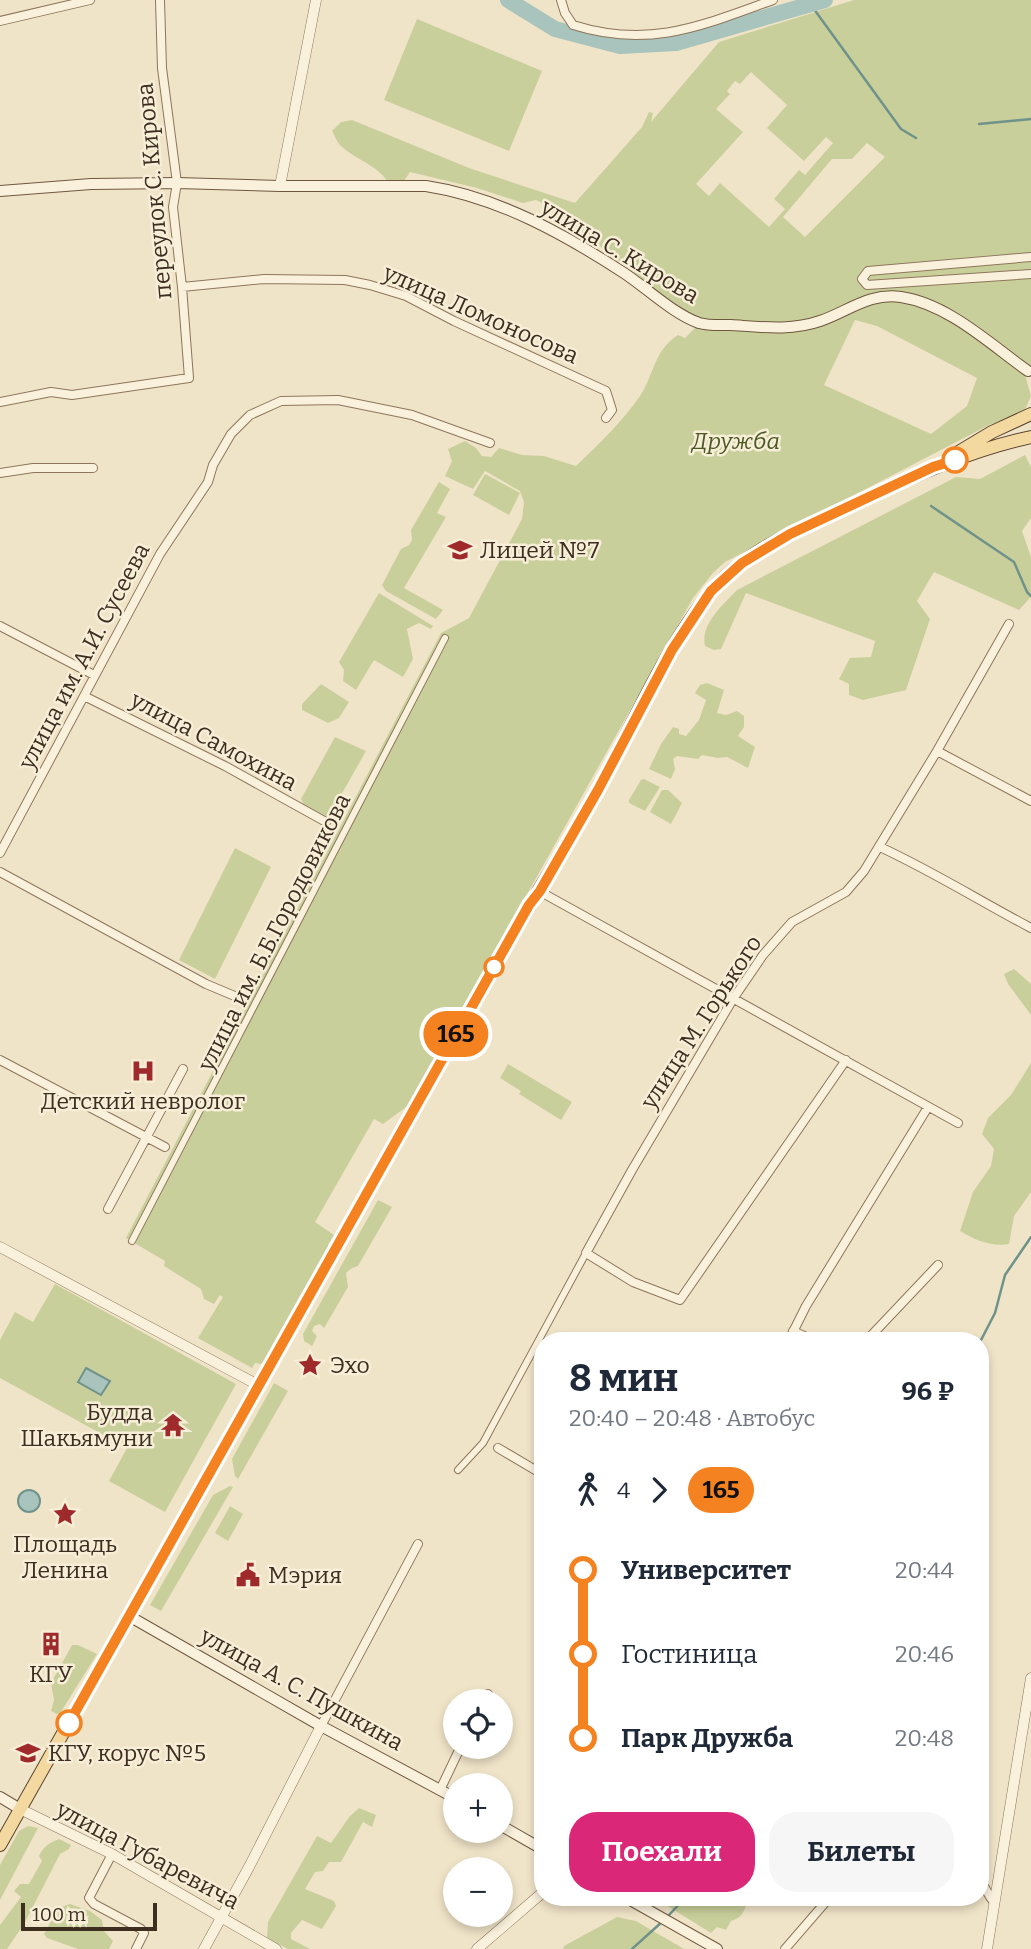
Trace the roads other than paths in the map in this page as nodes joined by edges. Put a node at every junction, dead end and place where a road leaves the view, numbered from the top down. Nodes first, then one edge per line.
1 (90, 0) edge
2 (160, 0) edge
3 (316, 0) edge
4 (561, 0) edge
5 (773, 0) edge
6 (0, 21) edge
7 (177, 183) junction
8 (279, 186) junction
9 (0, 191) edge
10 (1031, 257) edge
11 (1031, 274) edge
12 (182, 287) junction
13 (1030, 375) edge
14 (0, 402) edge
15 (1031, 414) edge
16 (606, 418) dead end
17 (1031, 438) edge
18 (491, 443) dead end
19 (933, 467) junction
20 (93, 468) dead end
21 (0, 473) edge
22 (1009, 624) dead end
23 (0, 626) edge
24 (445, 638) dead end
25 (94, 675) junction
26 (84, 696) junction
27 (937, 751) junction
28 (1031, 801) edge
29 (326, 822) dead end
30 (880, 847) junction
31 (0, 853) edge
32 (0, 872) edge
33 (540, 891) junction
34 (1031, 928) edge
35 (237, 997) dead end
36 (733, 999) junction
37 (0, 1060) edge
38 (846, 1060) junction
39 (183, 1069) dead end
40 (928, 1107) junction
41 (958, 1123) dead end
42 (146, 1138) junction
43 (165, 1147) dead end
44 (108, 1209) dead end
45 (132, 1241) dead end
46 (0, 1247) edge
47 (586, 1253) junction
48 (938, 1265) dead end
49 (793, 1331) edge
50 (543, 1332) edge
51 (875, 1332) edge
52 (534, 1349) edge
53 (258, 1385) junction
54 (498, 1448) dead end
55 (534, 1469) edge
56 (458, 1470) dead end
57 (418, 1544) dead end
58 (130, 1616) junction
59 (1031, 1678) edge
60 (321, 1726) junction
61 (455, 1759) edge
62 (440, 1790) junction
63 (443, 1792) edge
64 (0, 1797) edge
65 (20, 1809) junction
66 (513, 1832) edge
67 (534, 1844) edge
68 (0, 1845) edge
69 (112, 1854) junction
70 (989, 1896) edge
71 (993, 1900) junction
72 (534, 1901) edge
73 (641, 1906) edge
74 (822, 1906) edge
75 (222, 1918) junction
76 (136, 1949) edge
77 (204, 1949) edge
78 (276, 1949) edge
79 (477, 1949) edge
80 (717, 1949) edge
81 (785, 1949) edge
82 (987, 1949) edge

1 - 6 street
2 - 7 street, переулок С. Кирова
3 - 8 street
4 - 5 street
7 - 8 main road, улица С. Кирова
7 - 9 main road, улица С. Кирова
7 - 12 street, переулок С. Кирова
8 - 13 main road, улица С. Кирова
10 - 11 street
12 - 14 street, переулок С. Кирова
12 - 16 street, улица Ломоносова
15 - 19 main road
17 - 19 main road
18 - 25 street, улица им. А.И. Сусеева
19 - 33 main road
20 - 21 street
22 - 27 street, улица М. Горького
23 - 25 street
24 - 45 street, улица им. Б.Б.Городовикова
25 - 26 street, улица им. А.И. Сусеева
26 - 29 street, улица Самохина
26 - 31 street, улица им. А.И. Сусеева
27 - 28 street
27 - 30 street, улица М. Горького
30 - 34 street
30 - 36 street, улица М. Горького
32 - 35 street
33 - 36 street
33 - 53 main road
36 - 38 street
36 - 47 street, улица М. Горького
37 - 42 street
38 - 40 street
38 - 47 street
39 - 42 street
40 - 41 street
40 - 49 street
42 - 43 street
42 - 44 street
46 - 53 street
47 - 50 street, улица М. Горького
48 - 51 street
52 - 56 street, улица М. Горького
53 - 58 main road
54 - 55 street
57 - 60 street
58 - 60 main road, улица А. С. Пушкина
58 - 65 main road
59 - 71 street
60 - 62 main road, улица А. С. Пушкина
60 - 75 street
61 - 62 street
62 - 63 main road, улица А. С. Пушкина
64 - 65 main road, улица Губаревича
65 - 68 main road
65 - 69 street, улица Губаревича
66 - 67 main road
69 - 75 street, улица Губаревича
69 - 76 street
70 - 71 street
71 - 82 street
72 - 79 street
73 - 80 main road
74 - 81 street
75 - 77 street
75 - 78 street, улица Губаревича

